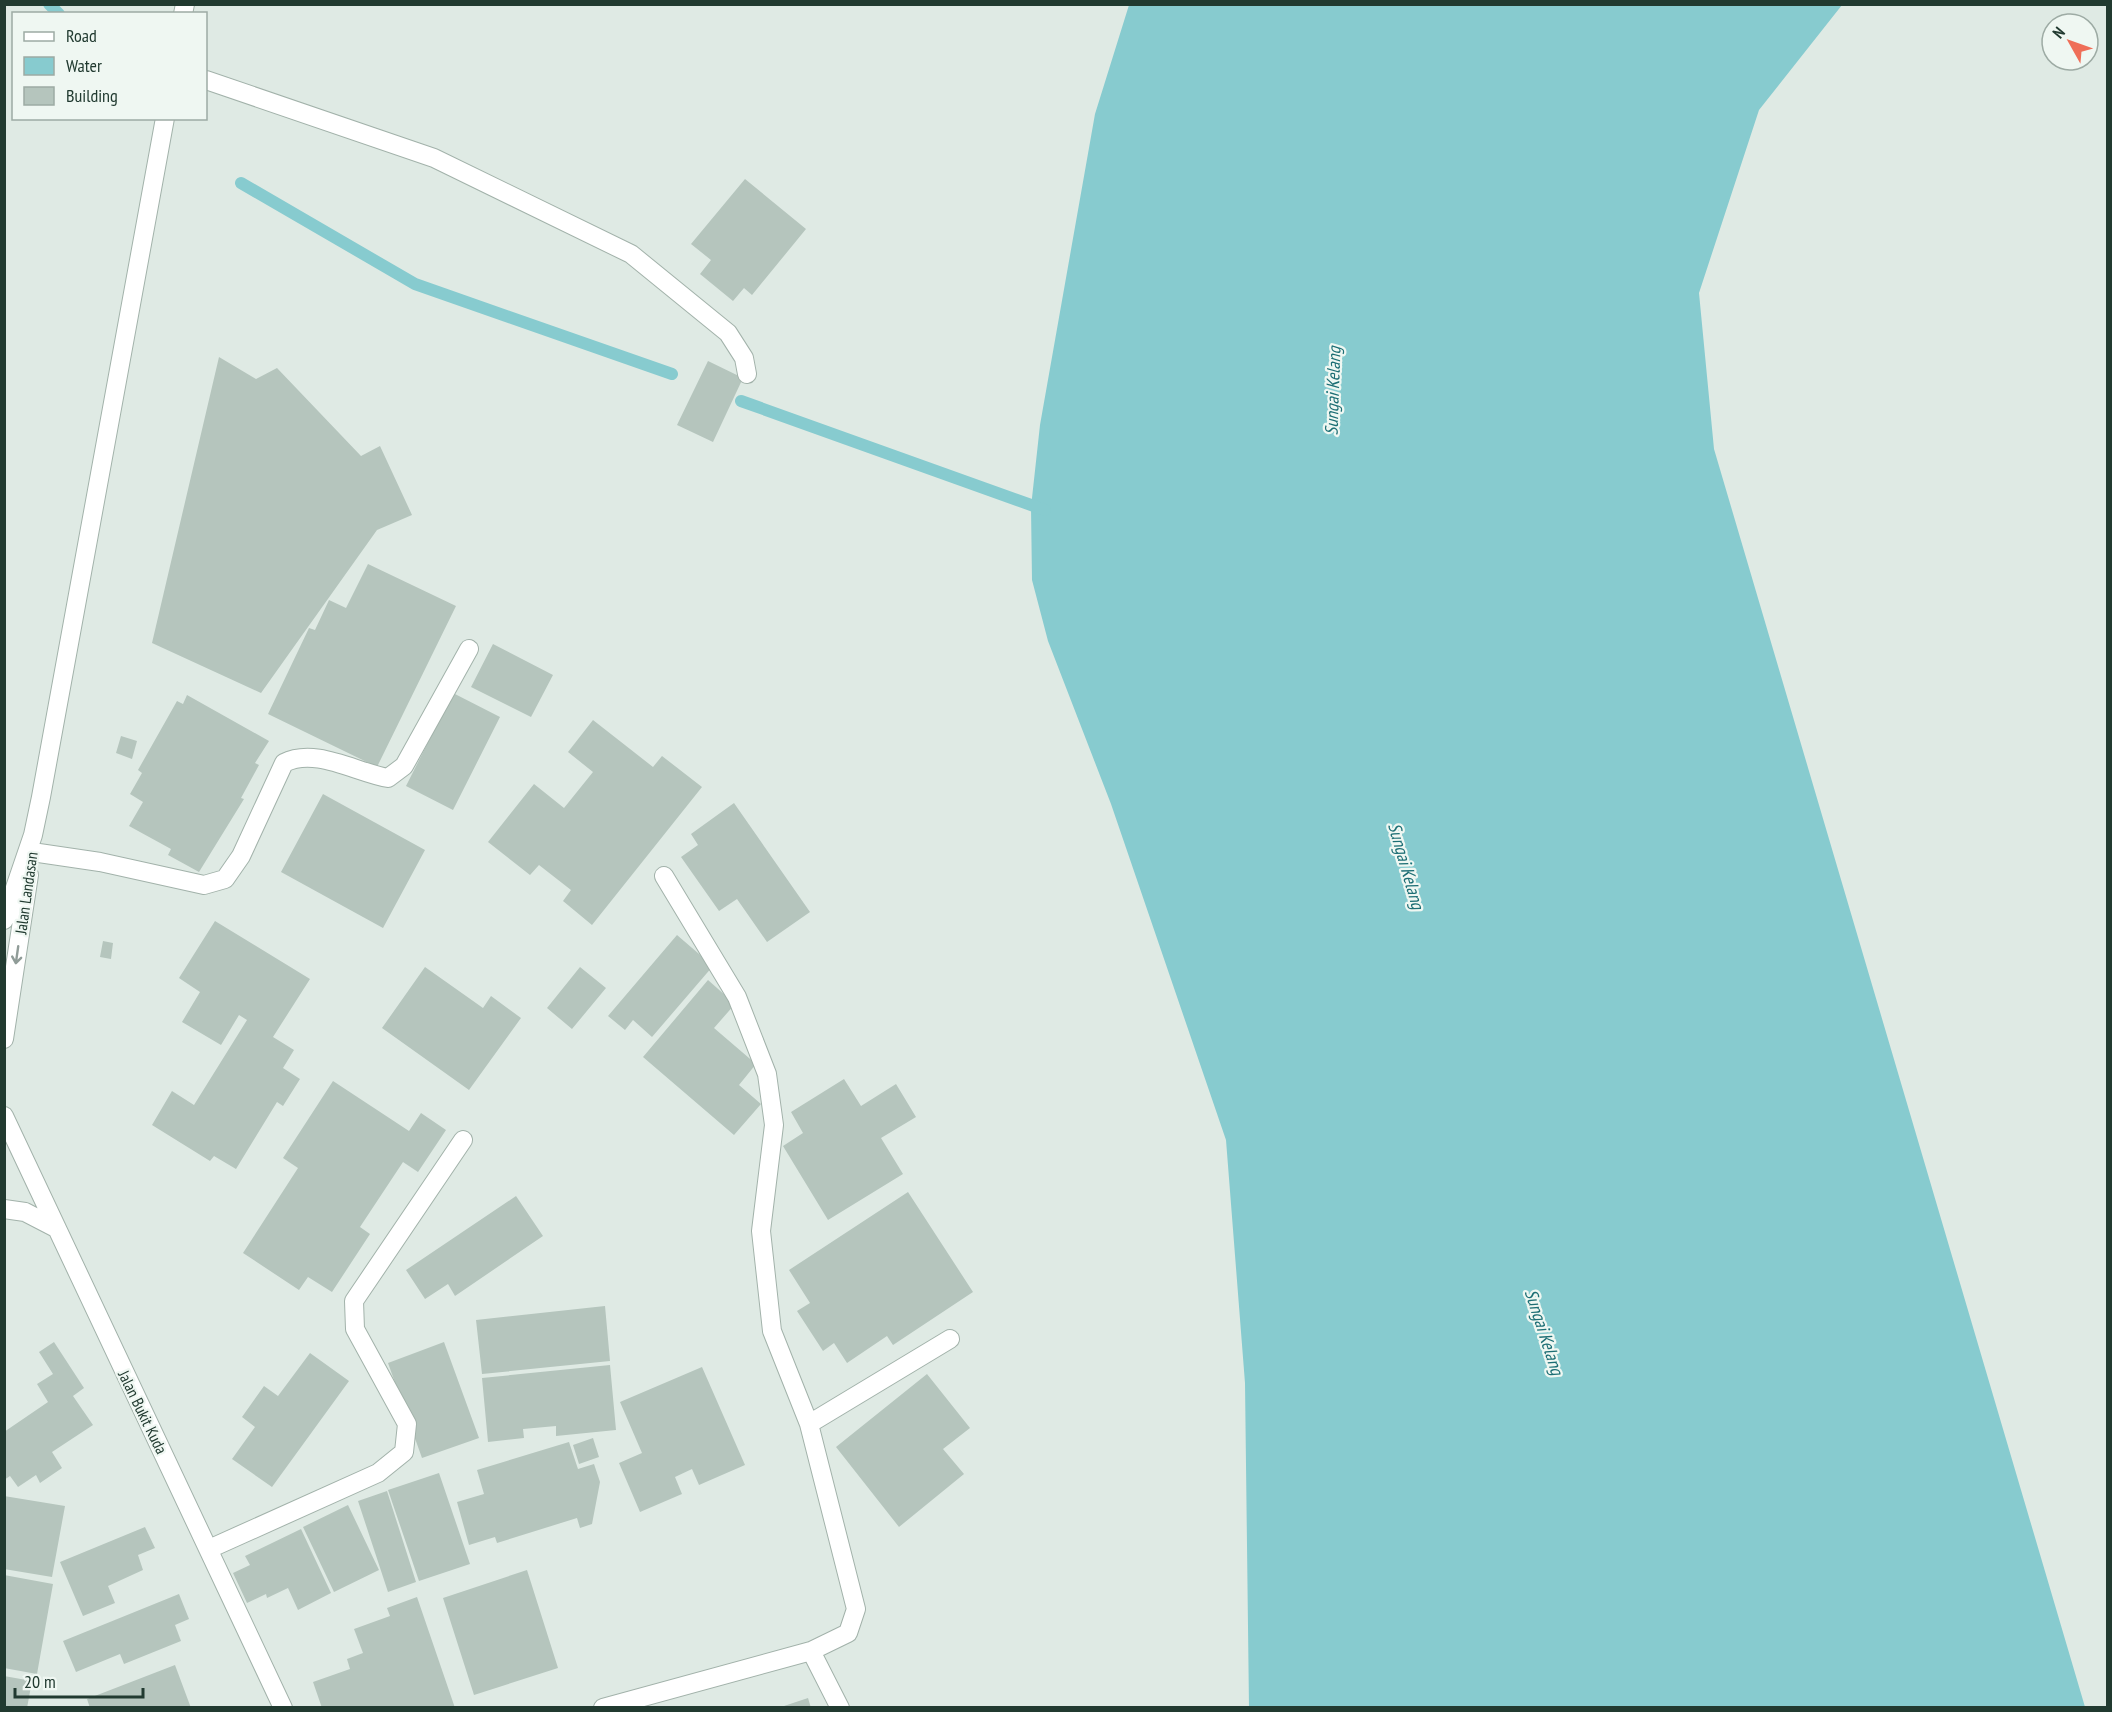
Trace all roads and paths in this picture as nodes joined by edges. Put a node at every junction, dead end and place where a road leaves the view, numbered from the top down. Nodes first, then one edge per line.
1 (207, 80) edge
2 (165, 120) edge
3 (747, 374) dead end
4 (469, 648) dead end
5 (33, 843) junction
6 (664, 876) dead end
7 (18, 879) junction
8 (4, 894) edge
9 (4, 920) edge
10 (4, 1039) edge
11 (4, 1116) edge
12 (464, 1140) dead end
13 (4, 1209) edge
14 (54, 1227) junction
15 (950, 1340) dead end
16 (809, 1424) junction
17 (210, 1550) junction
18 (811, 1651) junction
19 (282, 1707) edge
20 (603, 1707) edge
21 (840, 1707) edge

1 - 3 street
2 - 5 street
4 - 5 street
5 - 7 street, Jalan Landasan
5 -> 10 street, Jalan Landasan
6 - 16 street
7 - 8 street
7 - 9 street, Jalan Landasan
11 - 14 street, Jalan Bukit Kuda
12 - 17 street
13 - 14 street
14 - 17 street, Jalan Bukit Kuda
15 - 16 street
16 - 18 street
17 - 19 street, Jalan Bukit Kuda
18 - 20 street
18 - 21 street

